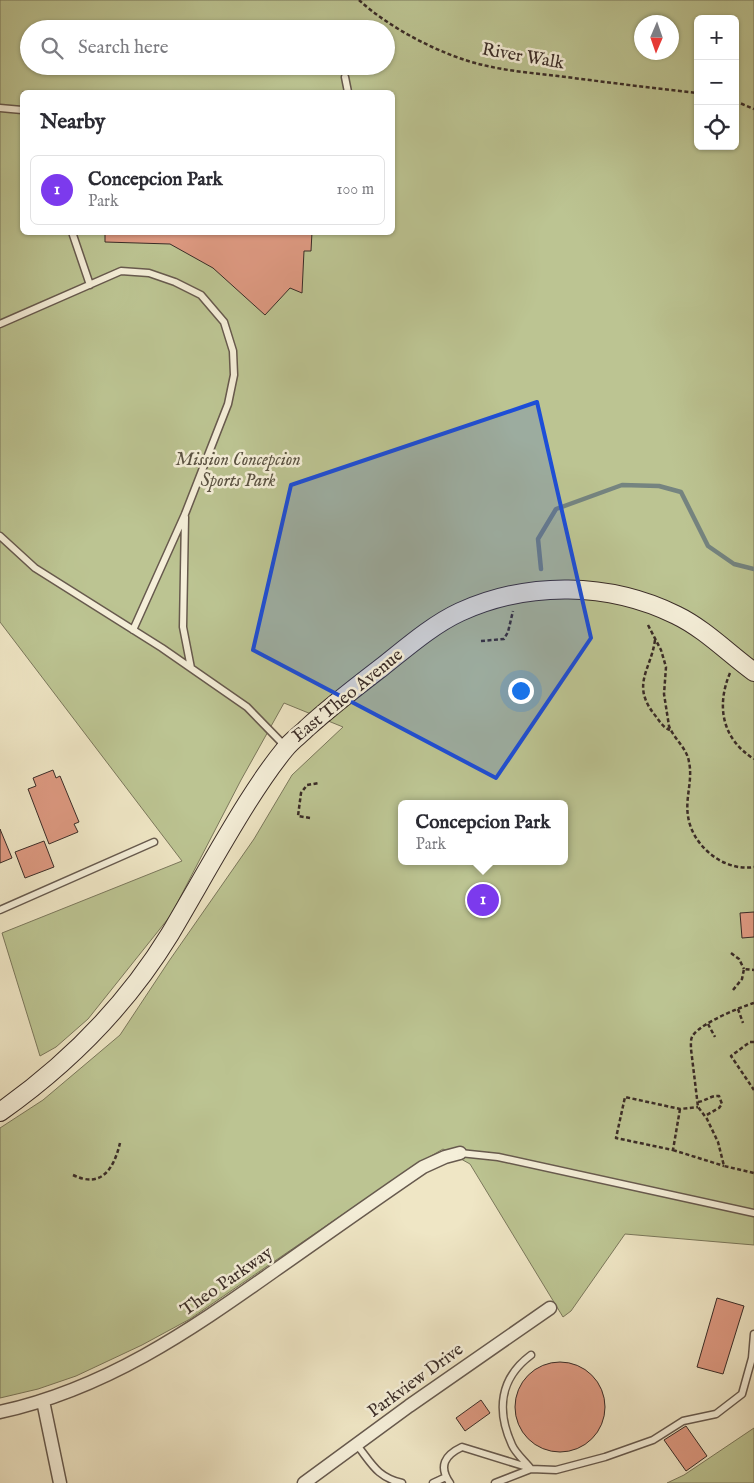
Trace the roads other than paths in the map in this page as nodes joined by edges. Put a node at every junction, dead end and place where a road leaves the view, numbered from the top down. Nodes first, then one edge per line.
1 (345, 77) dead end
2 (348, 90) edge
3 (0, 108) edge
4 (20, 110) edge
5 (73, 235) edge
6 (90, 285) junction
7 (0, 324) edge
8 (185, 514) junction
9 (0, 536) edge
10 (133, 630) junction
11 (191, 668) junction
12 (754, 672) edge
13 (286, 747) junction
14 (154, 842) dead end
15 (0, 910) edge
16 (0, 1112) edge
17 (460, 1154) joint
18 (754, 1213) edge
19 (550, 1308) dead end
20 (754, 1334) edge
21 (531, 1355) dead end
22 (43, 1400) junction
23 (0, 1412) edge
24 (358, 1445) junction
25 (531, 1469) junction
26 (448, 1480) edge
27 (60, 1483) edge
28 (304, 1483) edge
29 (402, 1483) edge
30 (434, 1483) edge
31 (495, 1483) edge

1 - 2 lane
3 - 4 lane
5 - 6 lane
6 - 7 lane
6 - 8 lane
8 - 10 lane
8 - 11 lane
9 - 10 lane
10 - 11 lane
11 - 13 lane
12 - 13 street, East Theo Avenue
13 - 16 street, East Theo Avenue
14 - 15 lane
17 - 18 lane
17 - 22 street, Theo Parkway
19 - 24 street, Parkview Drive
20 - 25 lane
21 - 25 lane
22 - 23 street, Theo Parkway
22 - 27 street
24 - 28 street, Parkview Drive
24 - 29 lane
25 - 26 lane
25 - 31 lane
26 - 30 lane

